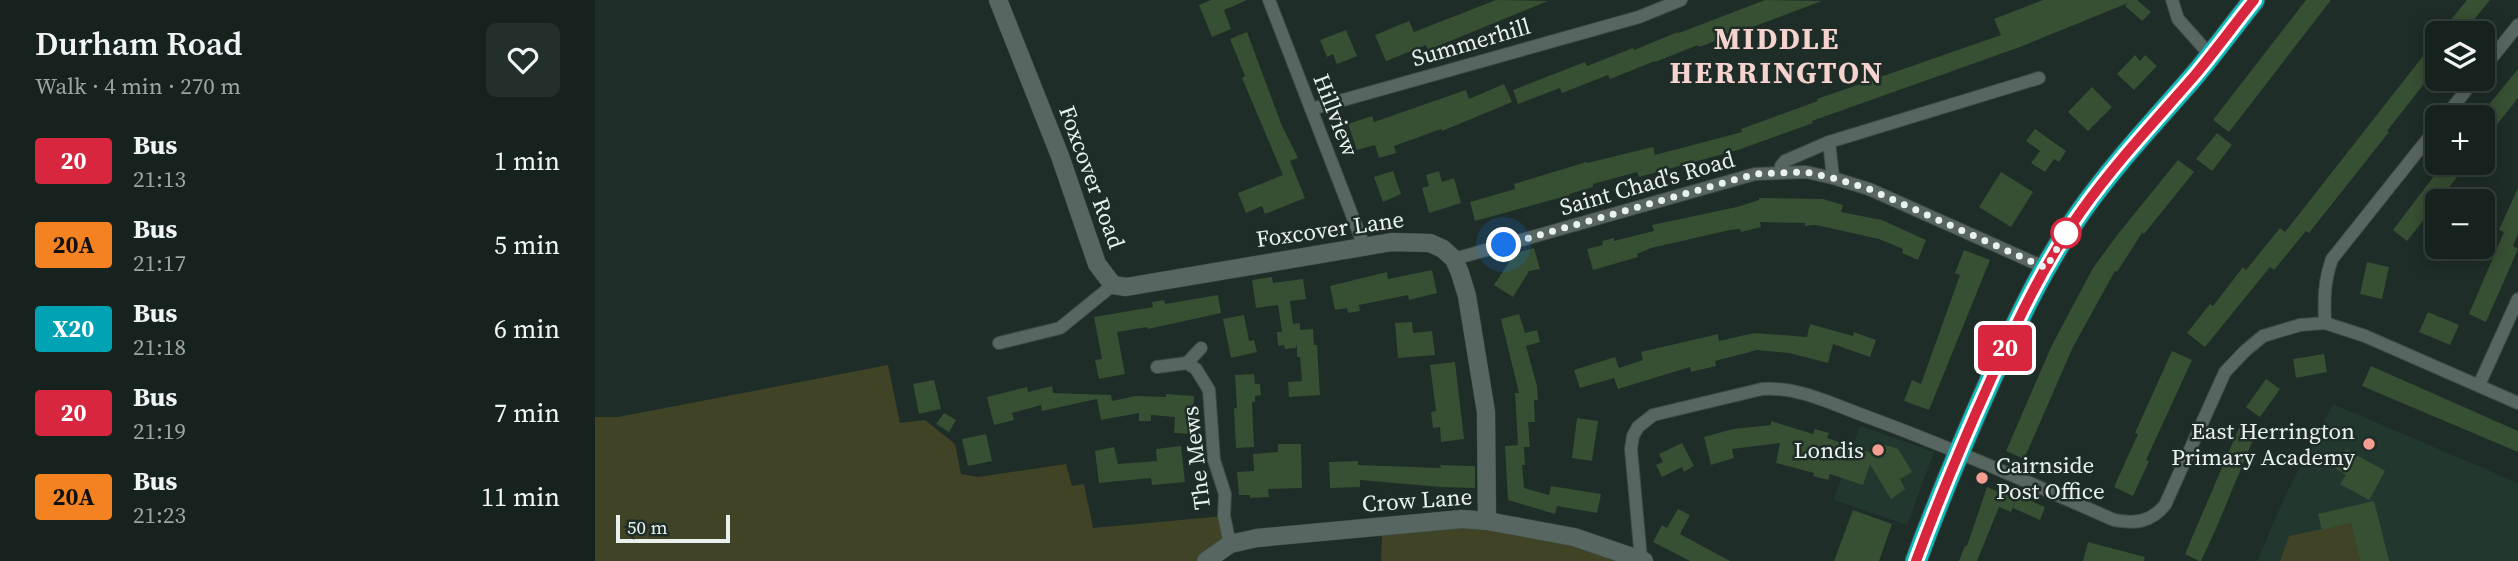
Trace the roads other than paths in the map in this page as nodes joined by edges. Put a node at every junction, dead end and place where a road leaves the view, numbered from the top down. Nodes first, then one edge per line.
1 (998, 0) edge
2 (1269, 0) edge
3 (1682, 0) edge
4 (2172, 0) edge
5 (2254, 0) edge
6 (2518, 25) edge
7 (2495, 54) edge
8 (2210, 55) junction
9 (2039, 78) dead end
10 (2466, 91) edge
11 (2454, 105) edge
12 (1311, 109) junction
13 (1829, 142) junction
14 (2425, 142) edge
15 (1781, 172) junction
16 (1833, 178) junction
17 (1364, 246) junction
18 (1454, 260) junction
19 (2046, 268) junction
20 (1113, 285) junction
21 (2518, 299) edge
22 (2325, 323) junction
23 (999, 343) dead end
24 (1201, 348) dead end
25 (1187, 363) junction
26 (1157, 367) dead end
27 (2479, 385) junction
28 (2518, 403) edge
29 (1958, 452) junction
30 (1487, 521) junction
31 (1230, 544) junction
32 (1643, 560) edge
33 (1206, 561) edge
34 (1916, 561) edge

1 - 20 street, Foxcover Road
2 - 12 street, Hillview
3 - 12 street, Summerhill
4 - 8 street
5 - 8 highway
6 - 7 street
8 - 19 highway
9 - 13 street
10 - 11 street
12 - 17 street, Hillview
13 - 15 street
13 - 16 street
14 - 22 street
15 - 16 street, Saint Chad's Road
15 - 18 street, Saint Chad's Road
16 - 19 street, Saint Chad's Road
17 - 18 street, Foxcover Lane
17 - 20 street, Foxcover Lane
18 - 30 street
19 - 29 highway
20 - 23 street
21 - 27 street
22 - 27 street
22 - 29 street
24 - 25 street
25 - 26 street
25 - 31 street, The Mews
27 - 28 street
29 - 32 street
29 - 34 highway
30 - 31 street, Crow Lane
30 - 32 street, Crow Lane
31 - 33 street

